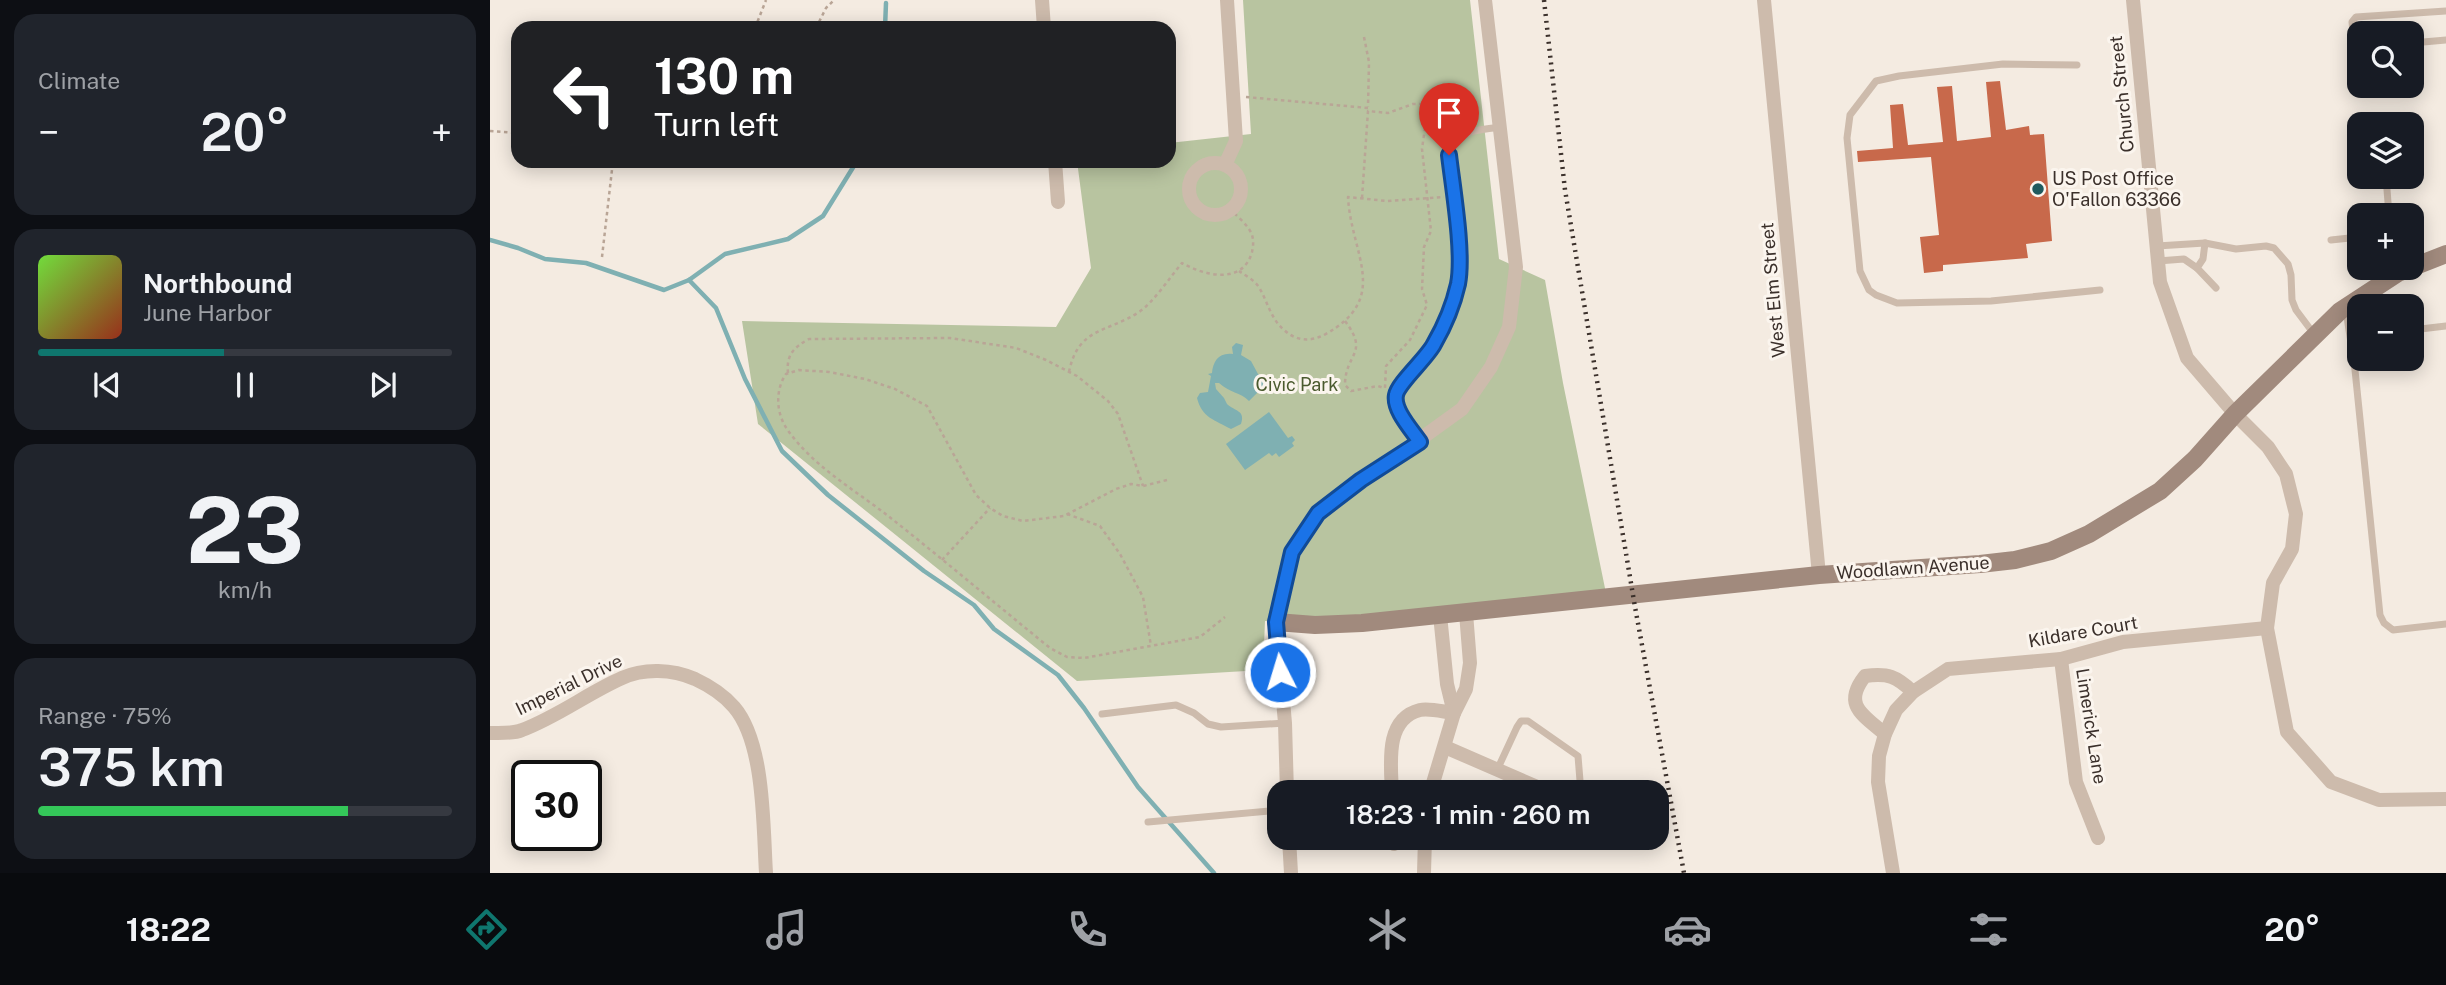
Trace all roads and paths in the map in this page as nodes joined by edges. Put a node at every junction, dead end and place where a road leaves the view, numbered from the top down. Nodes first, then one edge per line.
1 (766, 0) edge
2 (834, 0) edge
3 (1042, 0) edge
4 (1227, 0) edge
5 (1485, 0) edge
6 (1764, 0) edge
7 (2133, 0) edge
8 (2446, 11) edge
9 (758, 21) edge
10 (820, 21) edge
11 (1044, 21) edge
12 (2353, 21) edge
13 (1364, 37) dead end
14 (2446, 40) edge
15 (2424, 42) edge
16 (2077, 65) dead end
17 (1234, 96) junction
18 (1368, 109) junction
19 (1500, 127) junction
20 (490, 131) edge
21 (511, 132) edge
22 (1225, 165) junction
23 (611, 168) edge
24 (1056, 168) edge
25 (1453, 196) junction
26 (1362, 198) junction
27 (1426, 198) junction
28 (1058, 202) dead end
29 (1231, 210) junction
30 (2347, 238) edge
31 (2331, 240) dead end
32 (2205, 243) junction
33 (2157, 246) junction
34 (2446, 254) edge
35 (602, 257) dead end
36 (2158, 261) junction
37 (2424, 261) edge
38 (2197, 268) junction
39 (1240, 271) junction
40 (2384, 280) edge
41 (2216, 288) dead end
42 (2100, 290) dead end
43 (2345, 307) junction
44 (2347, 313) edge
45 (1345, 321) junction
46 (2446, 326) edge
47 (2424, 329) edge
48 (2314, 335) junction
49 (2358, 371) edge
50 (1069, 372) junction
51 (788, 373) junction
52 (2235, 414) junction
53 (1420, 442) junction
54 (1167, 480) dead end
55 (1143, 486) junction
56 (990, 508) junction
57 (1067, 514) junction
58 (942, 560) junction
59 (1819, 575) junction
60 (1466, 613) junction
61 (1440, 615) junction
62 (1225, 617) dead end
63 (1276, 622) junction
64 (2446, 624) edge
65 (2267, 628) junction
66 (1151, 646) junction
67 (2061, 659) junction
68 (1913, 692) junction
69 (1454, 713) junction
70 (1102, 714) dead end
71 (1285, 723) junction
72 (490, 733) edge
73 (1885, 734) junction
74 (1446, 747) junction
75 (1498, 768) junction
76 (1287, 780) edge
77 (1392, 780) edge
78 (1435, 780) edge
79 (1523, 780) edge
80 (1580, 780) edge
81 (2446, 799) edge
82 (1267, 811) edge
83 (1148, 822) dead end
84 (2098, 838) dead end
85 (1290, 850) edge
86 (1424, 850) edge
87 (766, 873) edge
88 (1291, 873) edge
89 (1424, 873) edge
90 (1893, 873) edge

1 - 9 path
2 - 10 path
3 - 11 street
4 - 17 street
5 - 19 street
6 - 59 street, West Elm Street
7 - 33 street, Church Street
8 - 12 lane
13 - 18 path
14 - 15 lane
16 - 42 lane
17 - 18 path
17 - 22 street
18 - 26 path
18 - 27 path
19 - 25 lane
19 - 53 street
20 - 21 path
22 - 29 street
22 - 29 street
23 - 35 path
24 - 28 street
25 - 27 path
25 - 53 lane
26 - 27 path
26 - 45 path
27 - 45 path
29 - 39 path
30 - 31 lane
32 - 33 lane
32 - 38 lane
32 - 48 lane
33 - 36 street, Church Street
34 - 37 street, Woodlawn Avenue
36 - 38 lane
36 - 52 street, Church Street
38 - 41 lane
39 - 45 path
39 - 50 path
40 - 43 street, Woodlawn Avenue
43 - 44 lane
43 - 48 street, Woodlawn Avenue
46 - 47 lane
48 - 52 street, Woodlawn Avenue
49 - 64 lane
50 - 51 path
50 - 55 path
51 - 56 path
51 - 58 path
52 - 59 street, Woodlawn Avenue
52 - 65 street, Church Street
53 - 63 street
54 - 55 path
55 - 57 path
56 - 57 path
56 - 58 path
57 - 66 path
58 - 66 path
59 - 60 street, Woodlawn Avenue
60 - 61 street, Woodlawn Avenue
60 - 69 street
61 - 63 street, Woodlawn Avenue
61 - 69 street
62 - 66 path
63 - 71 street
65 - 67 street, Kildare Court
65 - 81 street, Church Street
67 - 68 street, Kildare Court
67 - 84 street, Limerick Lane
68 - 73 street, Kildare Court
68 - 73 street
69 - 74 street
69 - 77 street
70 - 71 lane
71 - 76 street
72 - 87 street, Imperial Drive
73 - 90 street, Kildare Court
74 - 75 street
74 - 78 street
75 - 79 street
75 - 80 lane
82 - 83 lane
85 - 88 street
86 - 89 street

